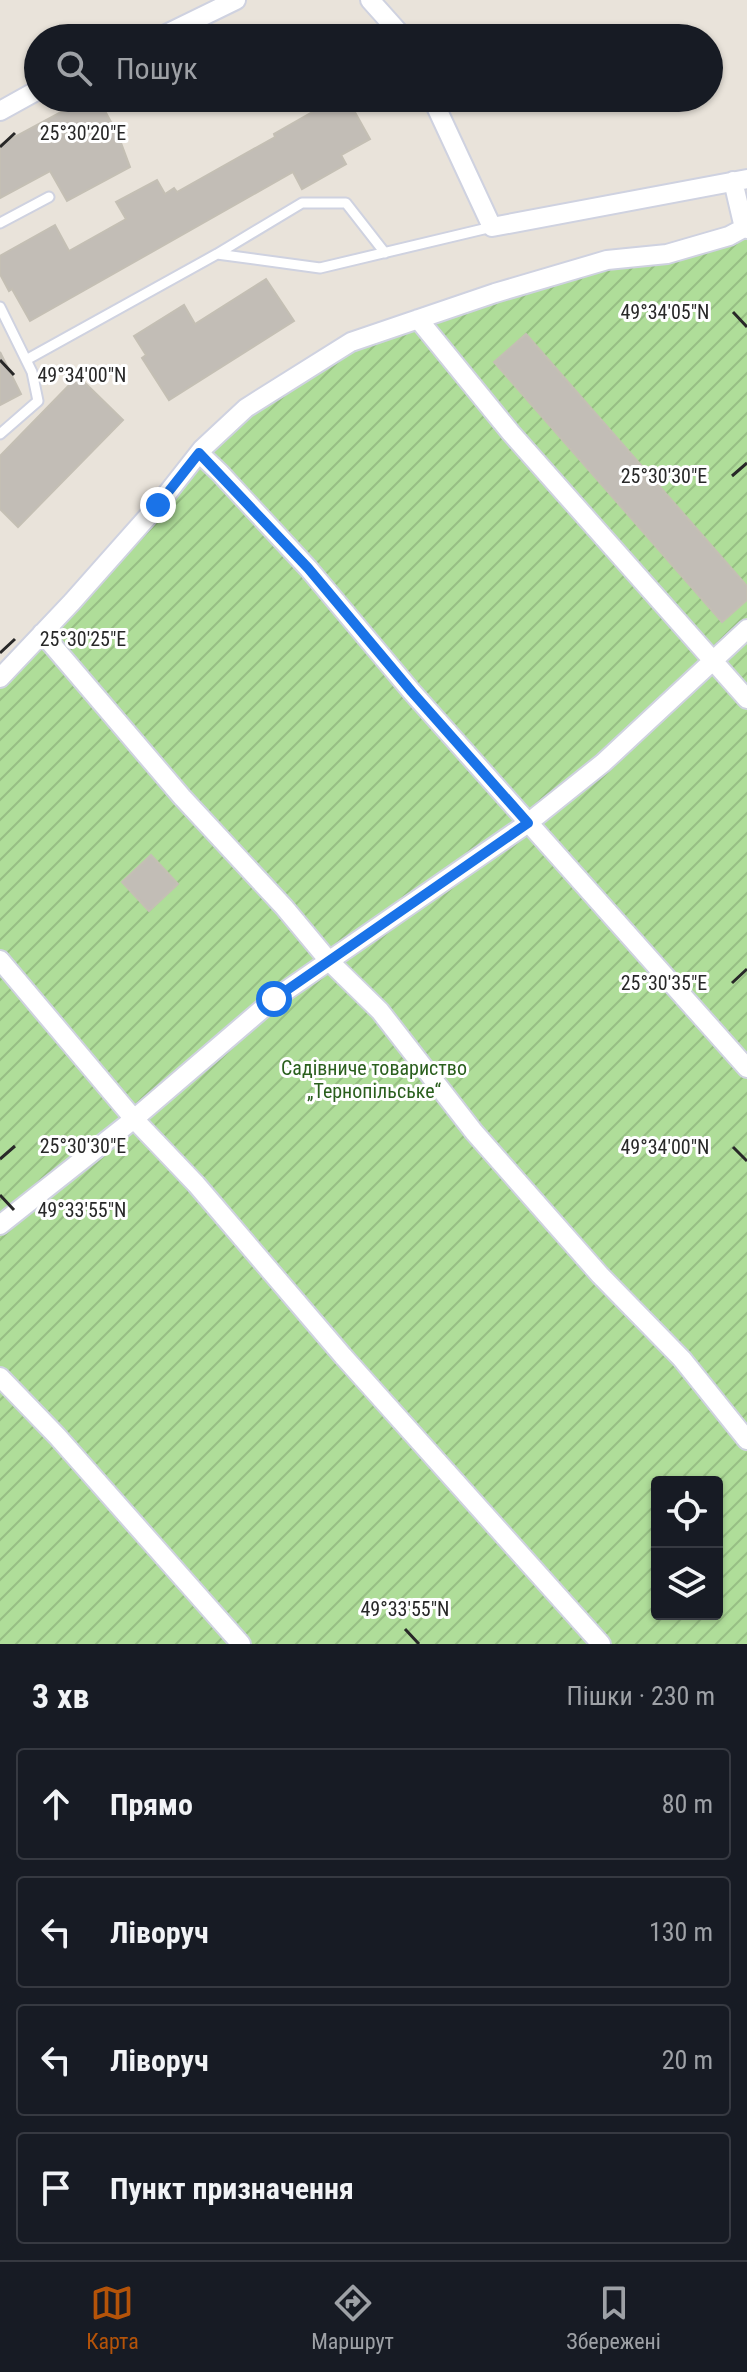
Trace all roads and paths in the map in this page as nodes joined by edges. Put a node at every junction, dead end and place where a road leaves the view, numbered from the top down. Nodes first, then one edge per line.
1 (236, 0) edge
2 (370, 0) edge
3 (187, 24) edge
4 (391, 24) edge
5 (24, 98) edge
6 (0, 111) edge
7 (439, 112) edge
8 (740, 180) edge
9 (49, 197) dead end
10 (0, 223) edge
11 (492, 227) junction
12 (745, 228) edge
13 (385, 253) junction
14 (217, 254) junction
15 (0, 307) edge
16 (418, 319) junction
17 (26, 360) junction
18 (0, 434) edge
19 (199, 453) junction
20 (747, 629) edge
21 (42, 633) junction
22 (713, 661) junction
23 (0, 678) edge
24 (747, 699) edge
25 (528, 823) junction
26 (0, 960) edge
27 (329, 961) junction
28 (747, 1068) edge
29 (134, 1119) junction
30 (0, 1225) edge
31 (0, 1377) edge
32 (747, 1440) edge
33 (241, 1644) edge
34 (601, 1644) edge

1 - 3 street
2 - 4 street
5 - 6 street
7 - 11 street
8 - 11 street
8 - 12 street
9 - 10 lane
11 - 13 lane
12 - 16 street
13 - 14 lane
13 - 14 lane
14 - 17 lane
15 - 17 lane
16 - 19 street
16 - 22 street
17 - 18 lane
19 - 21 street
19 - 25 street
20 - 22 street
21 - 23 street
21 - 27 street
22 - 24 street
22 - 25 street
25 - 27 street
25 - 28 street
26 - 29 street
27 - 29 street
27 - 32 street
29 - 30 street
29 - 34 street
31 - 33 street

